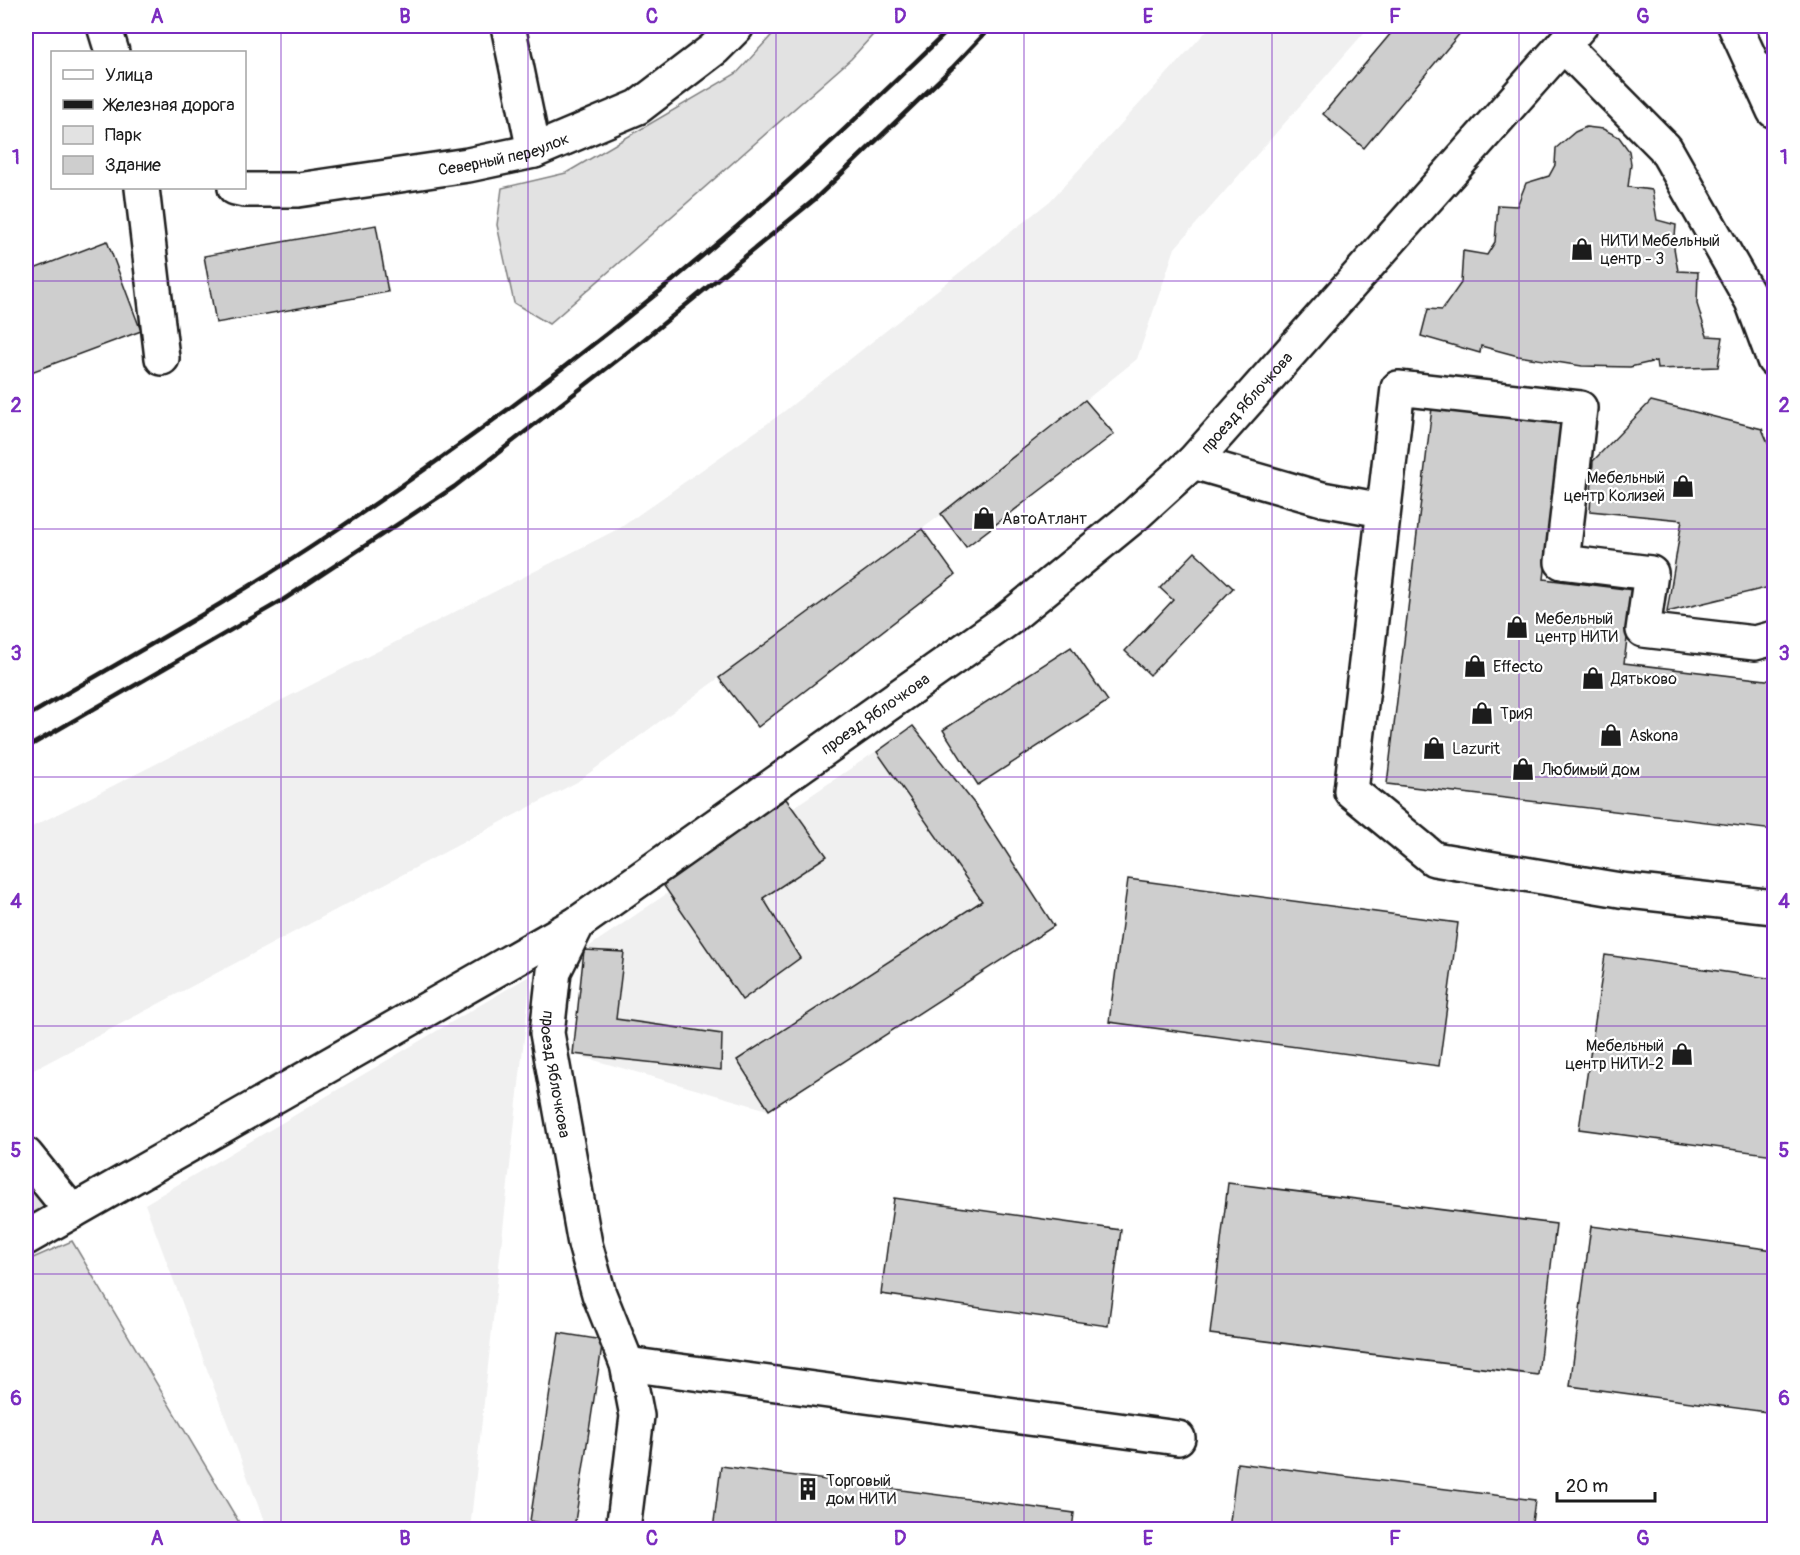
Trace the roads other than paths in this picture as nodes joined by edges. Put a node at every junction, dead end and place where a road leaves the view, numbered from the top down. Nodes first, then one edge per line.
1 (104, 26) edge
2 (508, 26) edge
3 (737, 26) edge
4 (1735, 26) edge
5 (1572, 35) edge
6 (112, 51) edge
7 (1774, 111) edge
8 (534, 151) junction
9 (142, 189) edge
10 (239, 189) edge
11 (162, 358) dead end
12 (1774, 360) edge
13 (1193, 462) junction
14 (1382, 510) junction
15 (1774, 638) edge
16 (1774, 907) edge
17 (578, 923) junction
18 (26, 1155) edge
19 (72, 1212) junction
20 (26, 1238) edge
21 (627, 1364) junction
22 (1178, 1438) dead end
23 (623, 1530) edge

1 - 6 street
2 - 8 street
3 - 8 street, Северный переулок
4 - 7 street
5 - 12 street
5 - 13 street, проезд Яблочкова
8 - 10 street, Северный переулок
9 - 11 street
13 - 14 street
13 - 17 street, проезд Яблочкова
14 - 15 street
14 - 16 street
17 - 19 street
17 - 21 street, проезд Яблочкова
18 - 19 street
19 - 20 street
21 - 22 street
21 - 23 street, проезд Яблочкова

